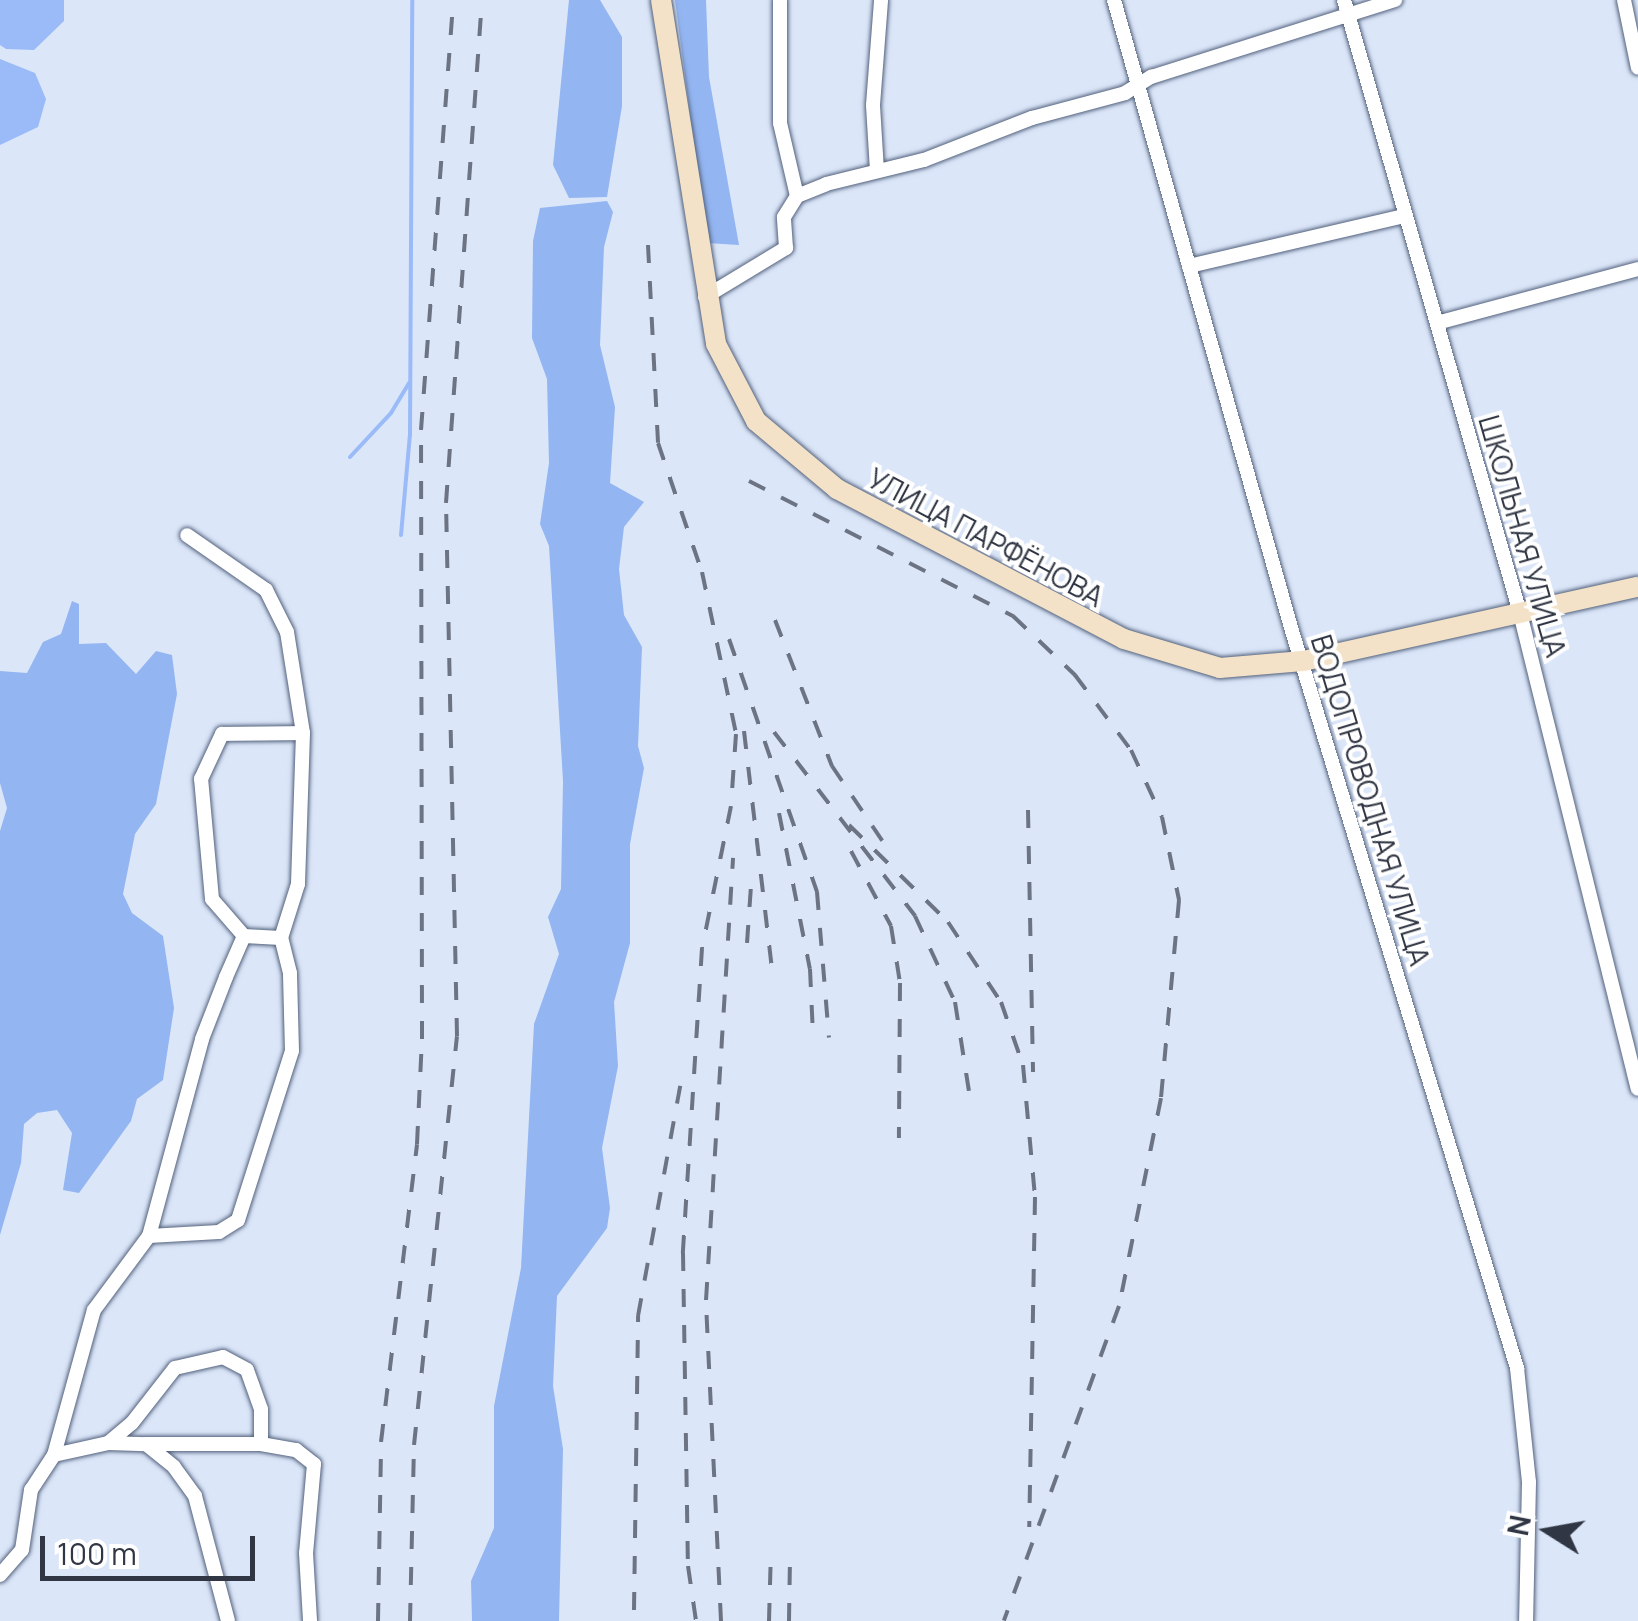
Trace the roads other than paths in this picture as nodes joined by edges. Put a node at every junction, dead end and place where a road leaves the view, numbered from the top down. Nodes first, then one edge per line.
1 (661, 0) edge
2 (780, 0) edge
3 (882, 0) edge
4 (1114, 0) edge
5 (1344, 0) edge
6 (1394, 0) edge
7 (1624, 0) edge
8 (1349, 16) junction
9 (1638, 68) edge
10 (1138, 84) junction
11 (876, 171) junction
12 (797, 196) junction
13 (1404, 216) junction
14 (1189, 266) junction
15 (1638, 269) edge
16 (704, 297) junction
17 (1437, 323) junction
18 (187, 535) dead end
19 (1638, 587) edge
20 (1520, 613) junction
21 (1303, 661) junction
22 (303, 733) junction
23 (244, 936) junction
24 (280, 938) junction
25 (1638, 1089) edge
26 (149, 1236) junction
27 (108, 1442) junction
28 (146, 1444) junction
29 (260, 1444) junction
30 (54, 1455) junction
31 (0, 1575) edge
32 (228, 1621) edge
33 (310, 1621) edge
34 (1526, 1621) edge

1 - 16 main road, УЛИЦА ПАРФЁНОВА
2 - 12 street
3 - 11 street
4 - 10 street, ВОДОПРОВОДНАЯ УЛИЦА
5 - 8 street, ШКОЛЬНАЯ УЛИЦА
6 - 8 street
7 - 9 street
8 - 10 street
8 - 13 street, ШКОЛЬНАЯ УЛИЦА
10 - 11 street
10 - 14 street, ВОДОПРОВОДНАЯ УЛИЦА
11 - 12 street
12 - 16 street
13 - 14 street
13 - 17 street, ШКОЛЬНАЯ УЛИЦА
14 - 21 street, ВОДОПРОВОДНАЯ УЛИЦА
15 - 17 street
16 - 21 main road, УЛИЦА ПАРФЁНОВА
17 - 20 street, ШКОЛЬНАЯ УЛИЦА
18 - 22 street
19 - 20 main road, УЛИЦА ПАРФЁНОВА
20 - 21 main road, УЛИЦА ПАРФЁНОВА
20 - 25 street, ШКОЛЬНАЯ УЛИЦА
21 - 34 street, ВОДОПРОВОДНАЯ УЛИЦА
22 - 23 street
22 - 24 street
23 - 24 street
23 - 26 street
24 - 26 street
26 - 30 street
27 - 28 street
27 - 29 street
27 - 30 street
28 - 29 street
28 - 32 street
29 - 33 street
30 - 31 street

